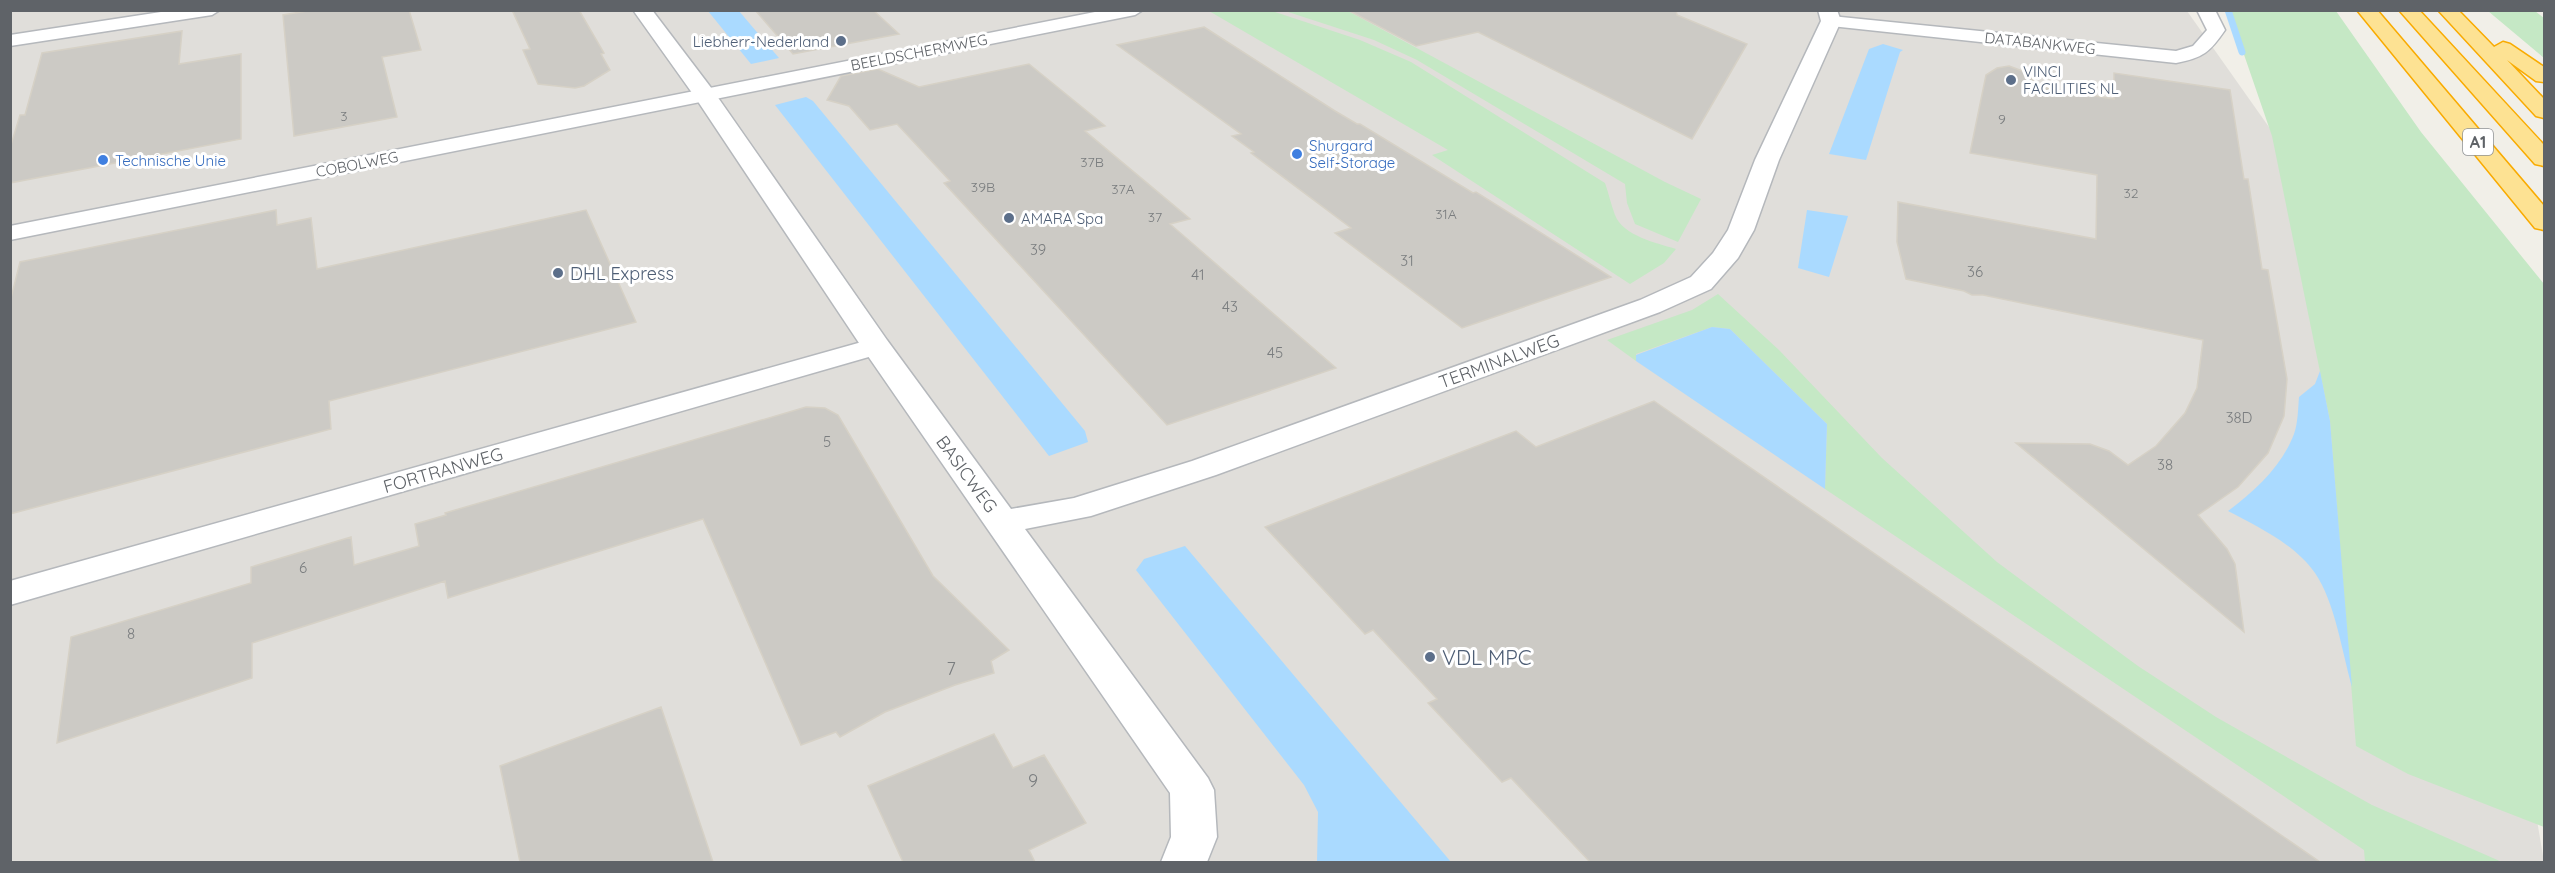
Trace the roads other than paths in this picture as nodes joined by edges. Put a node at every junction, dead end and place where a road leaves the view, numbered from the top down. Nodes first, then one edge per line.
1 (212, 10) edge
2 (642, 10) edge
3 (1135, 10) edge
4 (2206, 10) edge
5 (2366, 10) edge
6 (2408, 10) edge
7 (2448, 11) edge
8 (1829, 16) edge
9 (10, 41) edge
10 (2544, 76) edge
11 (704, 94) junction
12 (2544, 111) edge
13 (2544, 159) edge
14 (2544, 222) edge
15 (10, 233) edge
16 (876, 346) junction
17 (1002, 522) junction
18 (10, 593) edge
19 (1184, 862) edge

1 - 9 street
2 - 11 street, BASICWEG
3 - 11 street, BEELDSCHERMWEG
4 - 8 street, DATABANKWEG
5 - 14 highway, A1
6 - 13 highway, A1
7 - 10 highway
7 - 12 highway
8 - 17 street, TERMINALWEG
11 - 15 street, COBOLWEG
11 - 16 street, BASICWEG
16 - 17 street, BASICWEG
16 - 18 street, FORTRANWEG
17 - 19 street, BASICWEG

